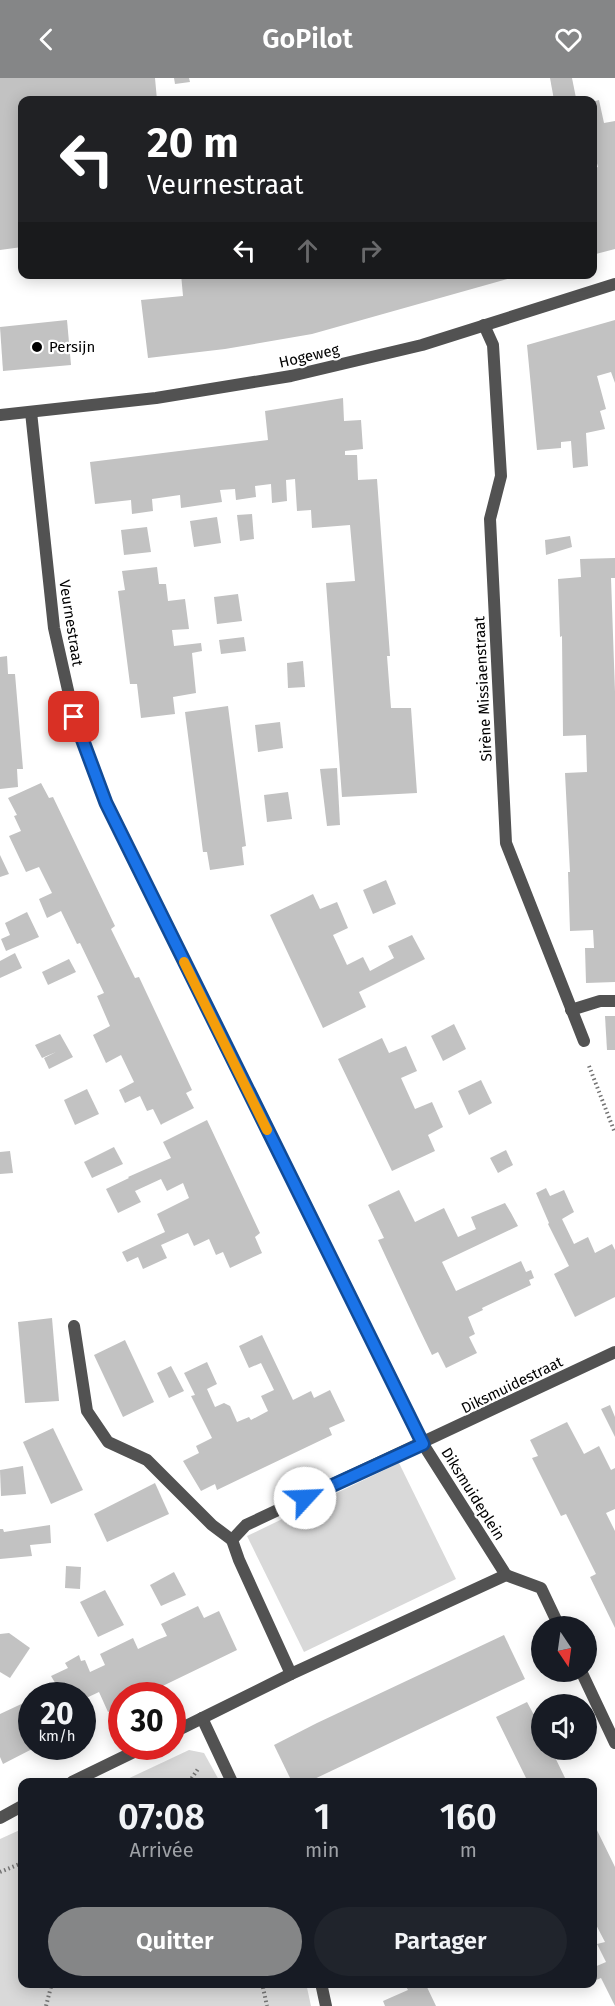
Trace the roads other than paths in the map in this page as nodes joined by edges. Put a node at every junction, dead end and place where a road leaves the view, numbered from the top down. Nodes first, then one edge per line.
1 (615, 285) edge
2 (484, 325) junction
3 (31, 412) junction
4 (0, 415) edge
5 (615, 1001) edge
6 (571, 1010) junction
7 (584, 1041) road end
8 (74, 1326) dead end
9 (615, 1352) edge
10 (423, 1444) junction
11 (232, 1540) junction
12 (506, 1575) junction
13 (555, 1616) edge
14 (291, 1674) junction
15 (586, 1682) edge
16 (202, 1718) junction
17 (186, 1726) edge
18 (615, 1743) edge
19 (117, 1760) edge
20 (80, 1778) edge
21 (230, 1778) edge
22 (18, 1808) edge
23 (0, 1818) edge
24 (322, 1988) edge
25 (326, 2006) edge

1 - 2 street, Hogeweg
2 - 3 street, Hogeweg
2 - 6 street, Sirène Missiaenstraat
3 - 4 street, Hogeweg
3 - 10 street, Veurnestraat
5 - 6 street
6 - 7 street, Sirène Missiaenstraat
8 - 11 street
9 - 10 street, Diksmuidestraat
10 - 11 street, Diksmuideplein
10 - 12 street, Diksmuideplein
11 - 14 street
12 - 13 street
12 - 14 street
14 - 16 street
15 - 18 street
16 - 17 street
16 - 21 street
19 - 20 street
22 - 23 street
24 - 25 street

